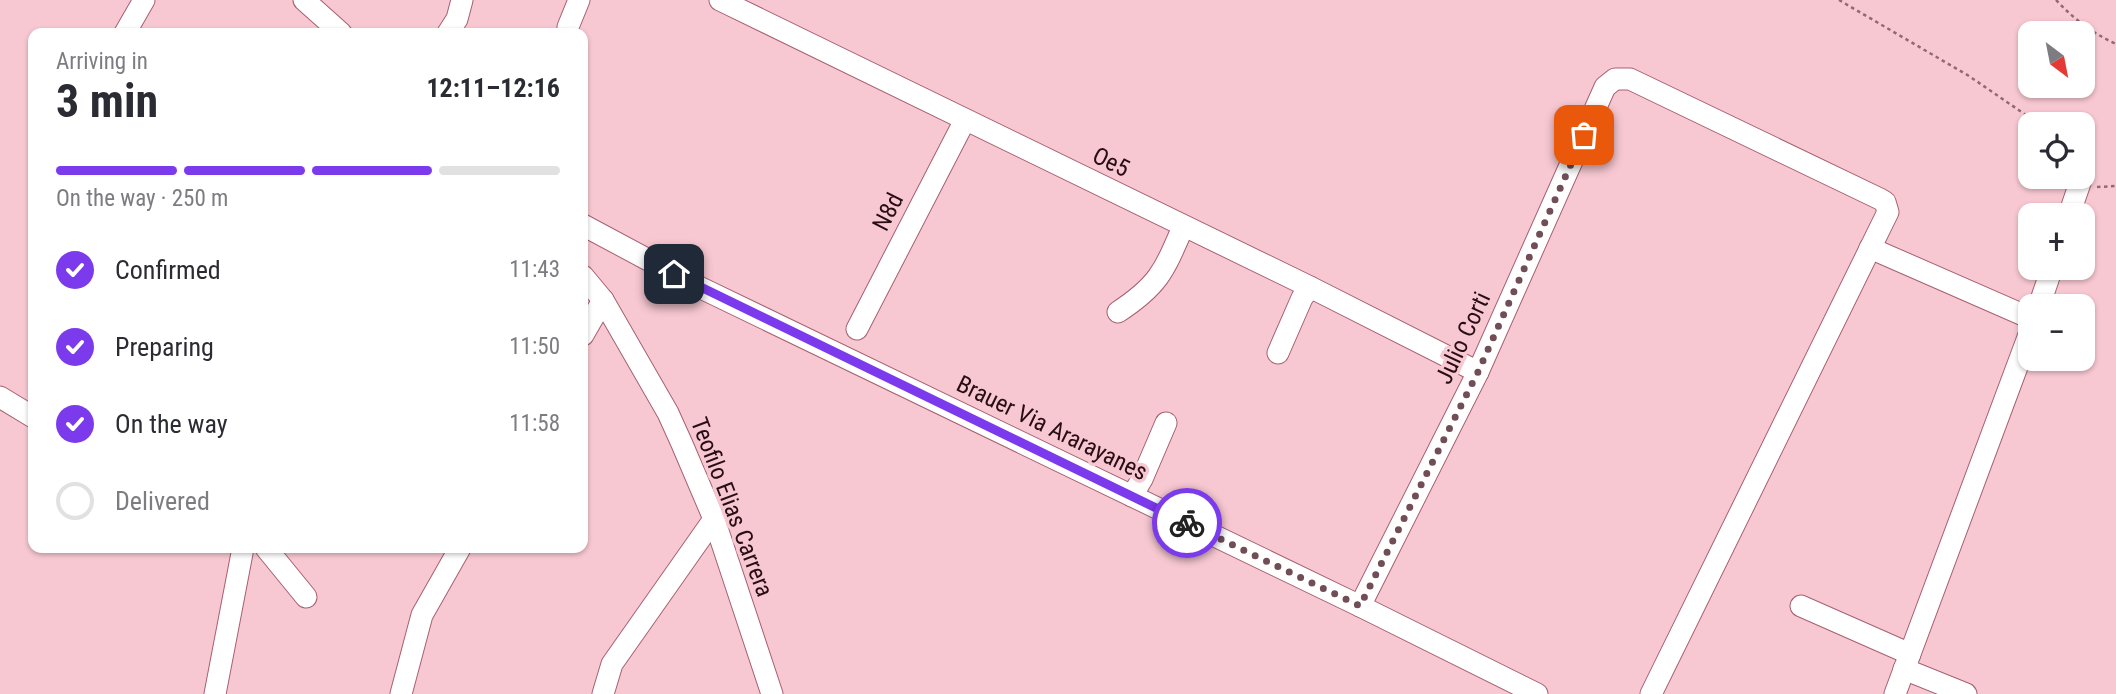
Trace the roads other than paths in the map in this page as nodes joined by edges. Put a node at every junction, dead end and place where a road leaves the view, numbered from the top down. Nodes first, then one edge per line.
1 (144, 0) edge
2 (304, 0) edge
3 (462, 0) edge
4 (579, 0) edge
5 (720, 0) edge
6 (568, 27) dead end
7 (128, 28) edge
8 (335, 28) edge
9 (451, 28) edge
10 (965, 120) junction
11 (1183, 227) junction
12 (588, 228) edge
13 (1870, 248) junction
14 (588, 282) edge
15 (1310, 287) junction
16 (603, 300) junction
17 (1118, 312) dead end
18 (2018, 313) edge
19 (588, 326) edge
20 (857, 329) dead end
21 (1278, 353) dead end
22 (2018, 364) edge
23 (1478, 372) junction
24 (0, 397) edge
25 (28, 414) edge
26 (1166, 423) dead end
27 (1132, 496) junction
28 (714, 519) junction
29 (242, 553) edge
30 (270, 553) edge
31 (457, 553) edge
32 (306, 597) dead end
33 (1360, 606) junction
34 (1801, 606) dead end
35 (1907, 662) junction
36 (767, 691) edge
37 (215, 694) edge
38 (401, 694) edge
39 (603, 694) edge
40 (1537, 694) edge
41 (1651, 694) edge
42 (1895, 694) edge
43 (1966, 694) edge

1 - 7 street
2 - 8 street
3 - 9 street
4 - 6 street
5 - 10 street, Oe5
10 - 11 street, Oe5
10 - 20 street, N8d
11 - 15 street, Oe5
11 - 17 street
12 - 27 street, Brauer Via Ararayanes
13 - 18 street
13 - 23 street, Julio Corti
13 - 41 street
14 - 16 street, Teofilo Elias Carrera
15 - 21 street
15 - 23 street, Oe5
16 - 19 street
16 - 28 street, Teofilo Elias Carrera
22 - 35 street
23 - 33 street, Julio Corti
24 - 25 street
26 - 27 street
27 - 33 street, Brauer Via Ararayanes
28 - 36 street, Teofilo Elias Carrera
28 - 39 street
29 - 37 street
30 - 32 street
31 - 38 street
33 - 40 street, Brauer Via Ararayanes
34 - 35 street
35 - 42 street
35 - 43 street

